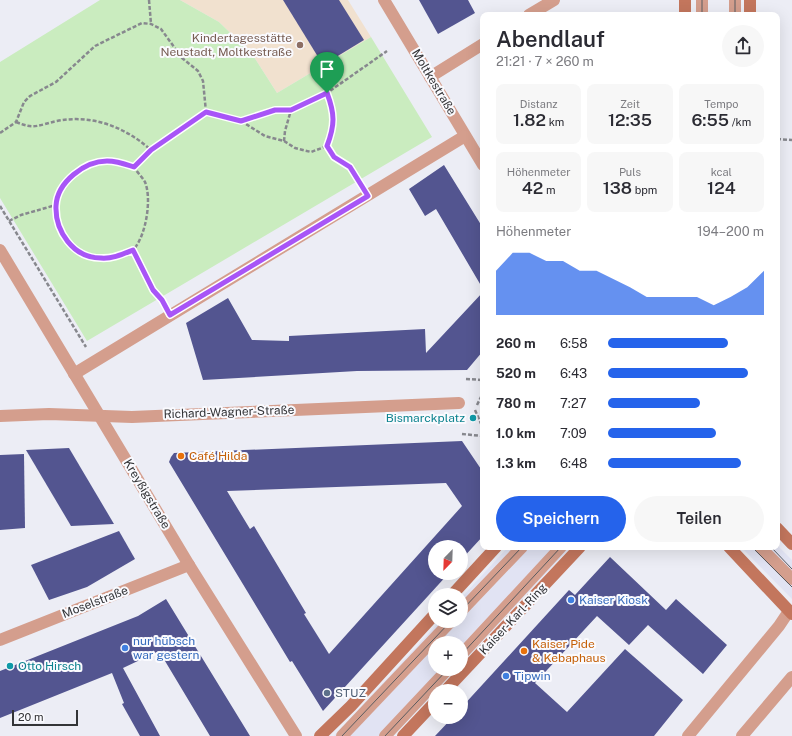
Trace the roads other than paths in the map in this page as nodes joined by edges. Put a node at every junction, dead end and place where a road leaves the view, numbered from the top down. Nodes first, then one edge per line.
1 (384, 0) edge
2 (554, 0) edge
3 (685, 0) edge
4 (702, 0) edge
5 (735, 0) edge
6 (750, 0) edge
7 (534, 12) edge
8 (685, 12) edge
9 (702, 12) edge
10 (735, 12) edge
11 (750, 12) edge
12 (480, 46) edge
13 (430, 76) junction
14 (466, 136) junction
15 (480, 160) edge
16 (0, 250) edge
17 (74, 374) junction
18 (458, 403) dead end
19 (100, 415) junction
20 (0, 416) edge
21 (780, 531) edge
22 (792, 544) edge
23 (493, 550) edge
24 (519, 550) edge
25 (558, 550) edge
26 (577, 550) edge
27 (732, 550) edge
28 (763, 550) edge
29 (190, 565) junction
30 (792, 579) edge
31 (458, 588) edge
32 (468, 604) edge
33 (790, 613) edge
34 (428, 622) edge
35 (444, 628) edge
36 (0, 640) edge
37 (468, 647) edge
38 (441, 676) edge
39 (792, 676) edge
40 (452, 684) edge
41 (428, 709) edge
42 (296, 736) edge
43 (320, 736) edge
44 (342, 736) edge
45 (385, 736) edge
46 (403, 736) edge
47 (688, 736) edge
48 (742, 736) edge

1 - 13 street, Moltkestraße
2 - 7 street
3 - 8 street
4 - 9 street
5 - 10 street
6 - 11 street
12 - 13 street
13 - 14 street, Moltkestraße
14 - 15 street, Moltkestraße
14 - 17 street
16 - 17 street, Kreyßigstraße
17 - 19 street, Kreyßigstraße
18 - 19 street, Richard-Wagner-Straße
19 - 20 street, Richard-Wagner-Straße
19 - 29 street, Kreyßigstraße
21 - 22 street
23 - 31 street
24 - 32 street
25 - 37 street, Kaiser-Karl-Ring
26 - 40 street, Kaiser-Karl-Ring
27 - 33 street
28 - 30 street
29 - 36 street, Moselstraße
29 - 42 street, Kreyßigstraße
33 - 47 street
34 - 43 street
35 - 44 street
38 - 45 street
39 - 48 street
41 - 46 street

